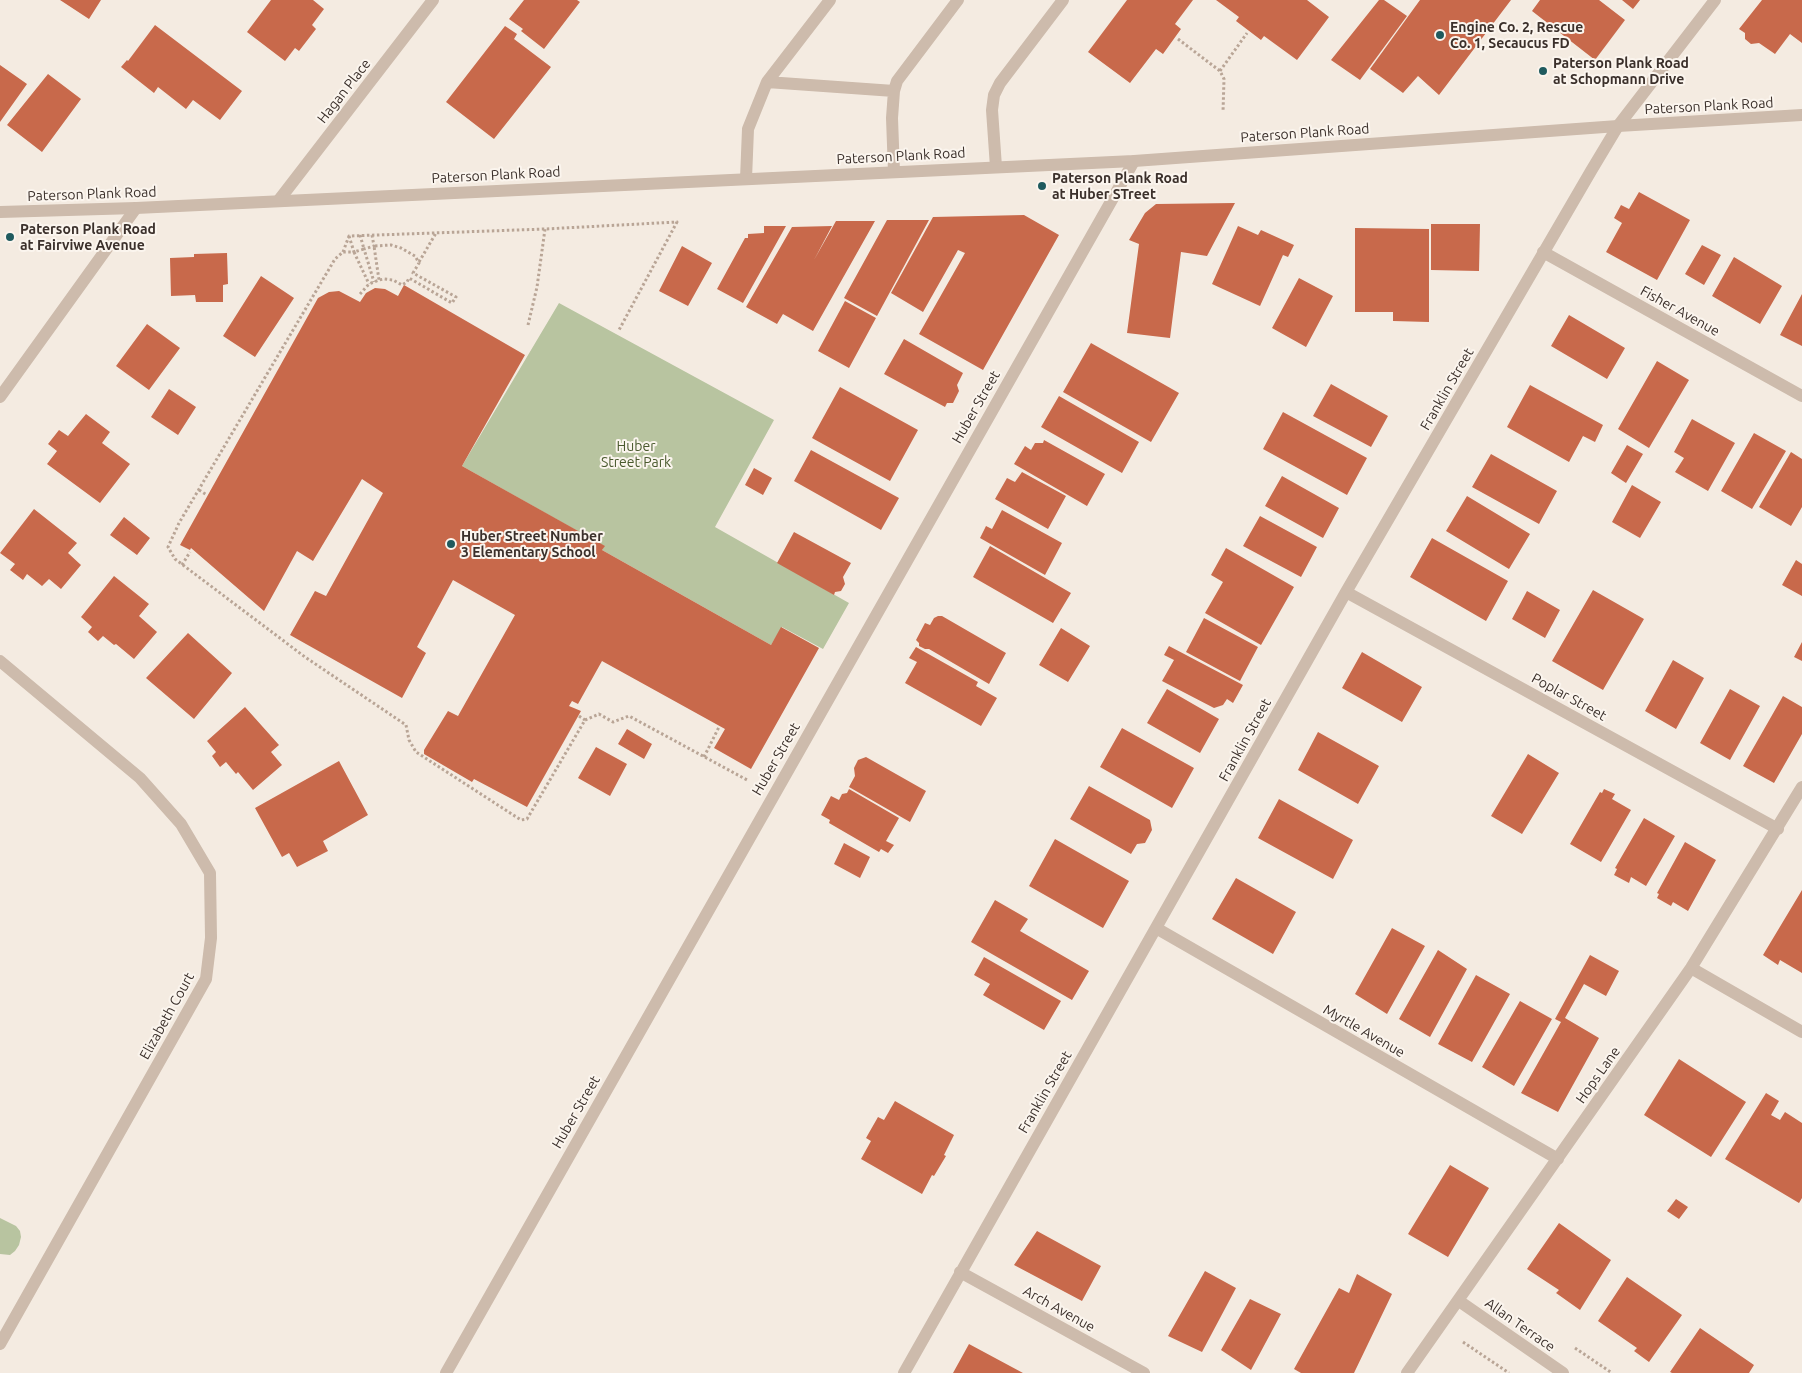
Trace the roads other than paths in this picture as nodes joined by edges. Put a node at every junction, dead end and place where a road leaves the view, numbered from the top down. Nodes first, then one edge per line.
1 (433, 0) edge
2 (830, 0) edge
3 (958, 0) edge
4 (1063, 0) edge
5 (1715, 0) edge
6 (767, 82) junction
7 (894, 91) junction
8 (1802, 116) edge
9 (1618, 126) junction
10 (1134, 161) junction
11 (996, 167) junction
12 (894, 172) junction
13 (746, 179) junction
14 (278, 200) junction
15 (136, 208) junction
16 (0, 212) edge
17 (1544, 252) junction
18 (1802, 396) edge
19 (0, 397) edge
20 (1346, 592) junction
21 (0, 661) edge
22 (1802, 787) edge
23 (1778, 828) junction
24 (1156, 928) junction
25 (1691, 968) junction
26 (1802, 1032) edge
27 (1558, 1159) junction
28 (960, 1272) junction
29 (1459, 1301) junction
30 (0, 1344) edge
31 (446, 1373) edge
32 (904, 1373) edge
33 (1144, 1373) edge
34 (1407, 1373) edge
35 (1563, 1373) edge

1 - 14 street, Hagan Place
2 - 6 street
3 - 7 street
4 - 11 street
5 - 9 street, Franklin Street
6 - 7 street
6 - 13 street
7 - 12 street
8 - 9 street, Paterson Plank Road
9 - 10 street, Paterson Plank Road
9 - 17 street, Franklin Street
10 - 11 street, Paterson Plank Road
10 - 31 street, Huber Street
11 - 12 street, Paterson Plank Road
12 - 13 street, Paterson Plank Road
13 - 14 street, Paterson Plank Road
14 - 15 street, Paterson Plank Road
15 - 16 street, Paterson Plank Road
15 - 19 street
17 - 18 street, Fisher Avenue
17 - 20 street, Franklin Street
20 - 23 street, Poplar Street
20 - 24 street, Franklin Street
21 - 30 street, Elizabeth Court
22 - 23 street, Hops Lane
23 - 25 street, Hops Lane
24 - 27 street, Myrtle Avenue
24 - 28 street, Franklin Street
25 - 26 street
25 - 27 street, Hops Lane
27 - 29 street, Hops Lane
28 - 32 street, Franklin Street
28 - 33 street, Arch Avenue
29 - 34 street, Hops Lane
29 - 35 street, Allan Terrace

